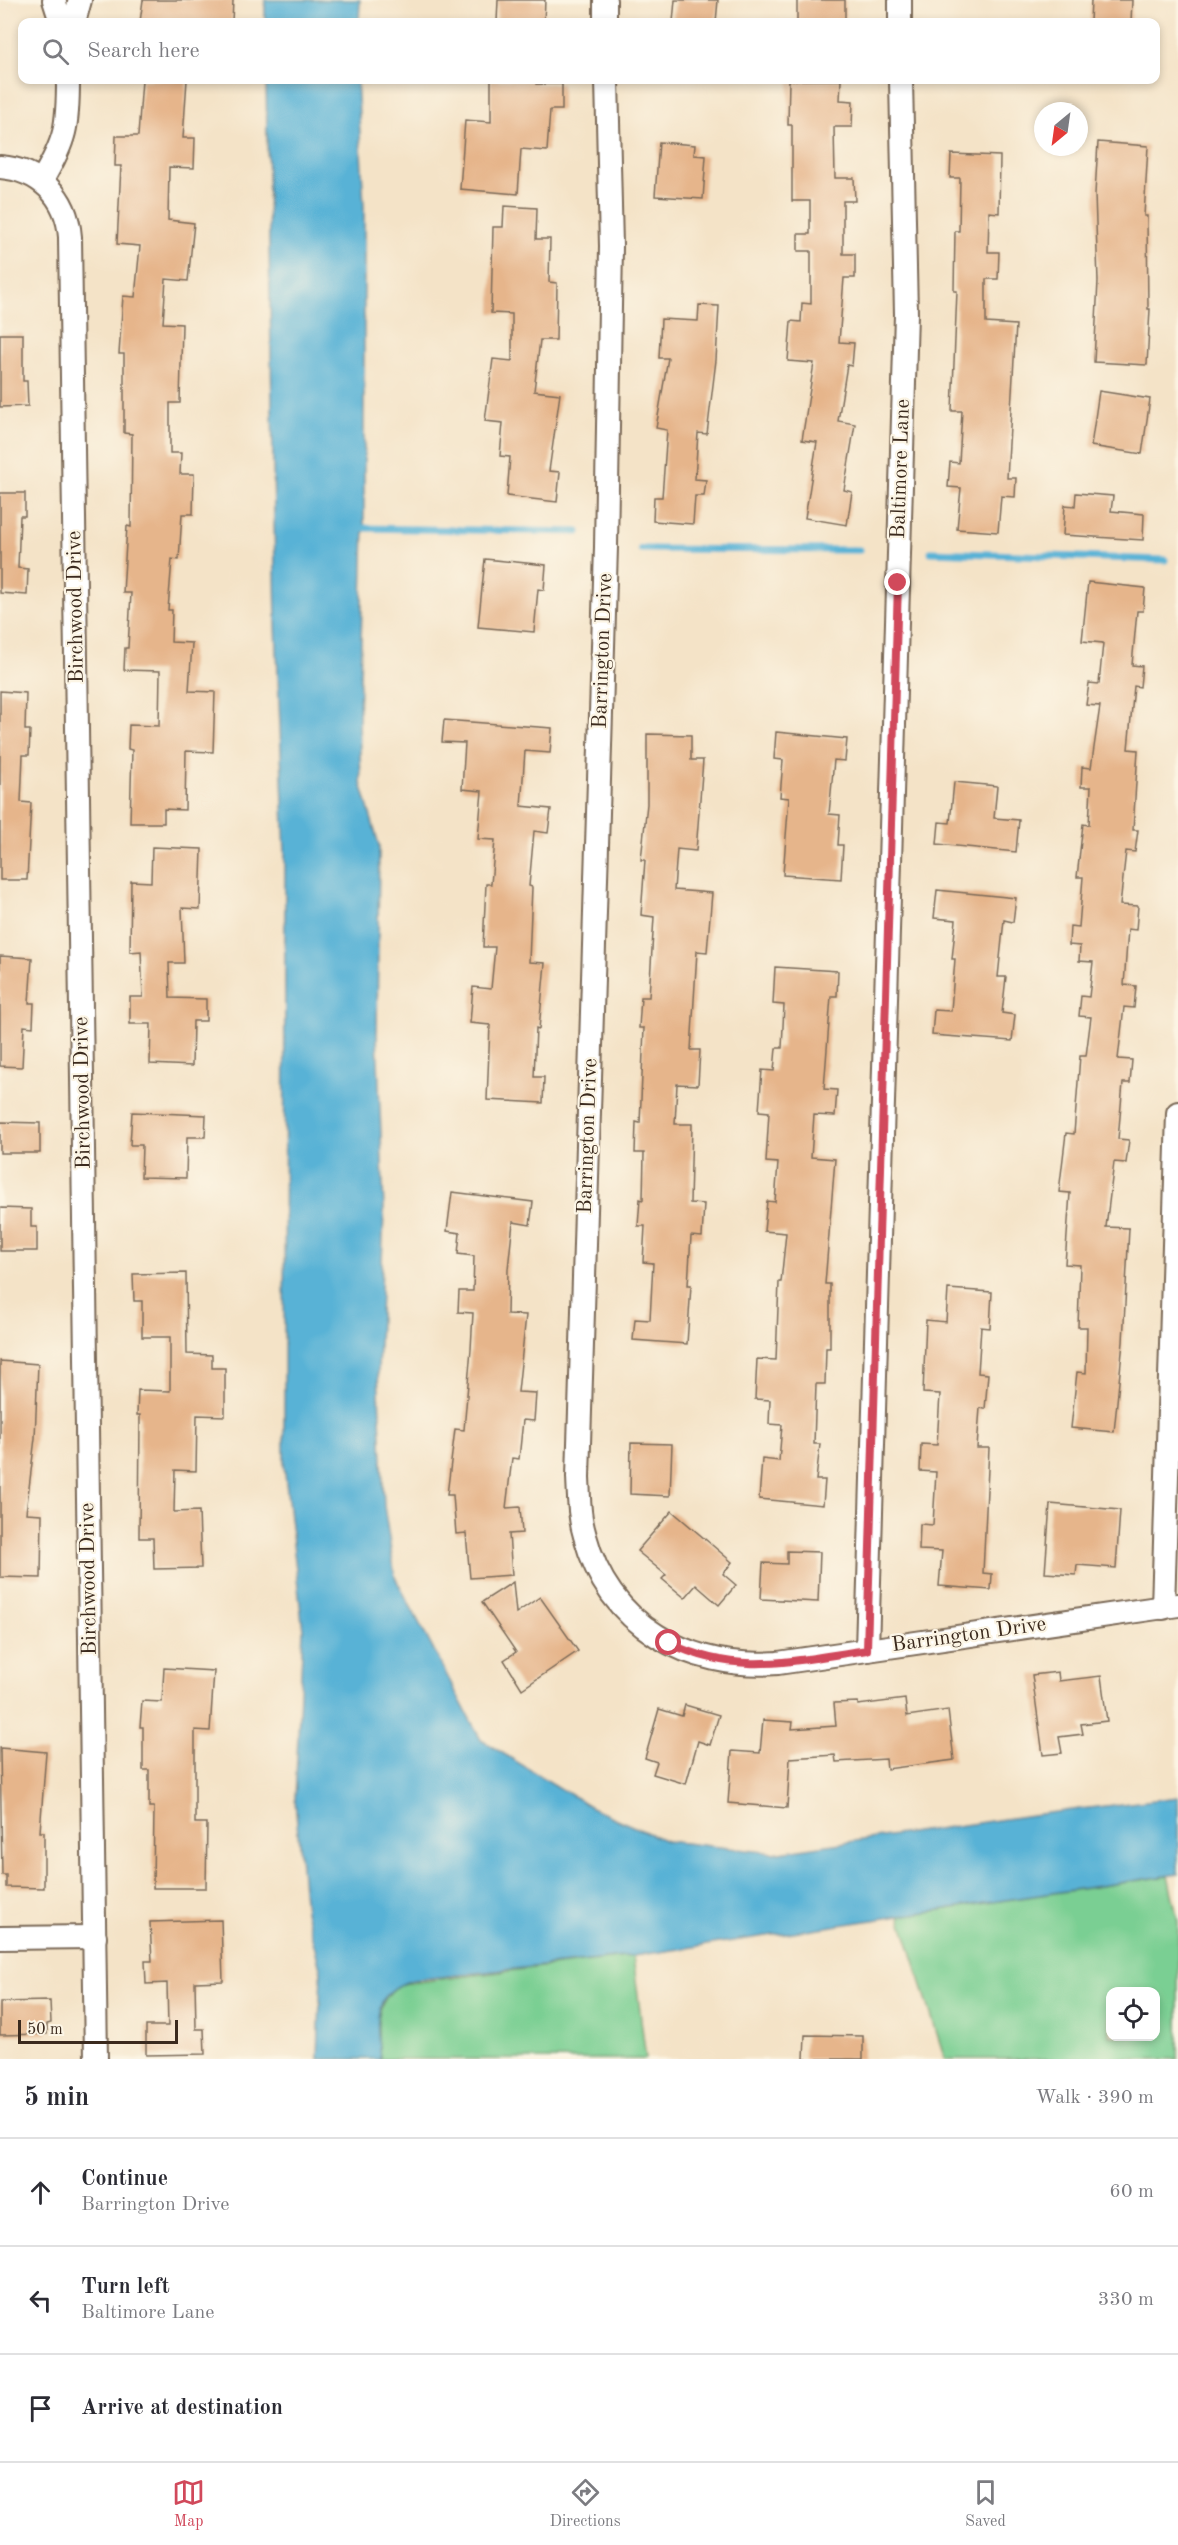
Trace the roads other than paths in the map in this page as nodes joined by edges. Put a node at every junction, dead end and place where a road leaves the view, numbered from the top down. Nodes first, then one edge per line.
1 (54, 0) edge
2 (80, 0) edge
3 (605, 0) edge
4 (900, 0) edge
5 (60, 18) edge
6 (75, 18) edge
7 (605, 18) edge
8 (900, 18) edge
9 (68, 84) edge
10 (607, 84) edge
11 (901, 84) edge
12 (0, 167) edge
13 (42, 180) junction
14 (1178, 1113) edge
15 (1170, 1606) edge
16 (867, 1650) junction
17 (94, 1937) junction
18 (0, 1938) edge
19 (96, 2059) edge

1 - 5 street
2 - 6 street
3 - 7 street
4 - 8 street
9 - 13 street
10 - 16 street, Barrington Drive
11 - 16 street, Baltimore Lane
12 - 13 street
13 - 17 street, Birchwood Drive
14 - 15 street
15 - 16 street, Barrington Drive
17 - 18 street
17 - 19 street, Birchwood Drive

